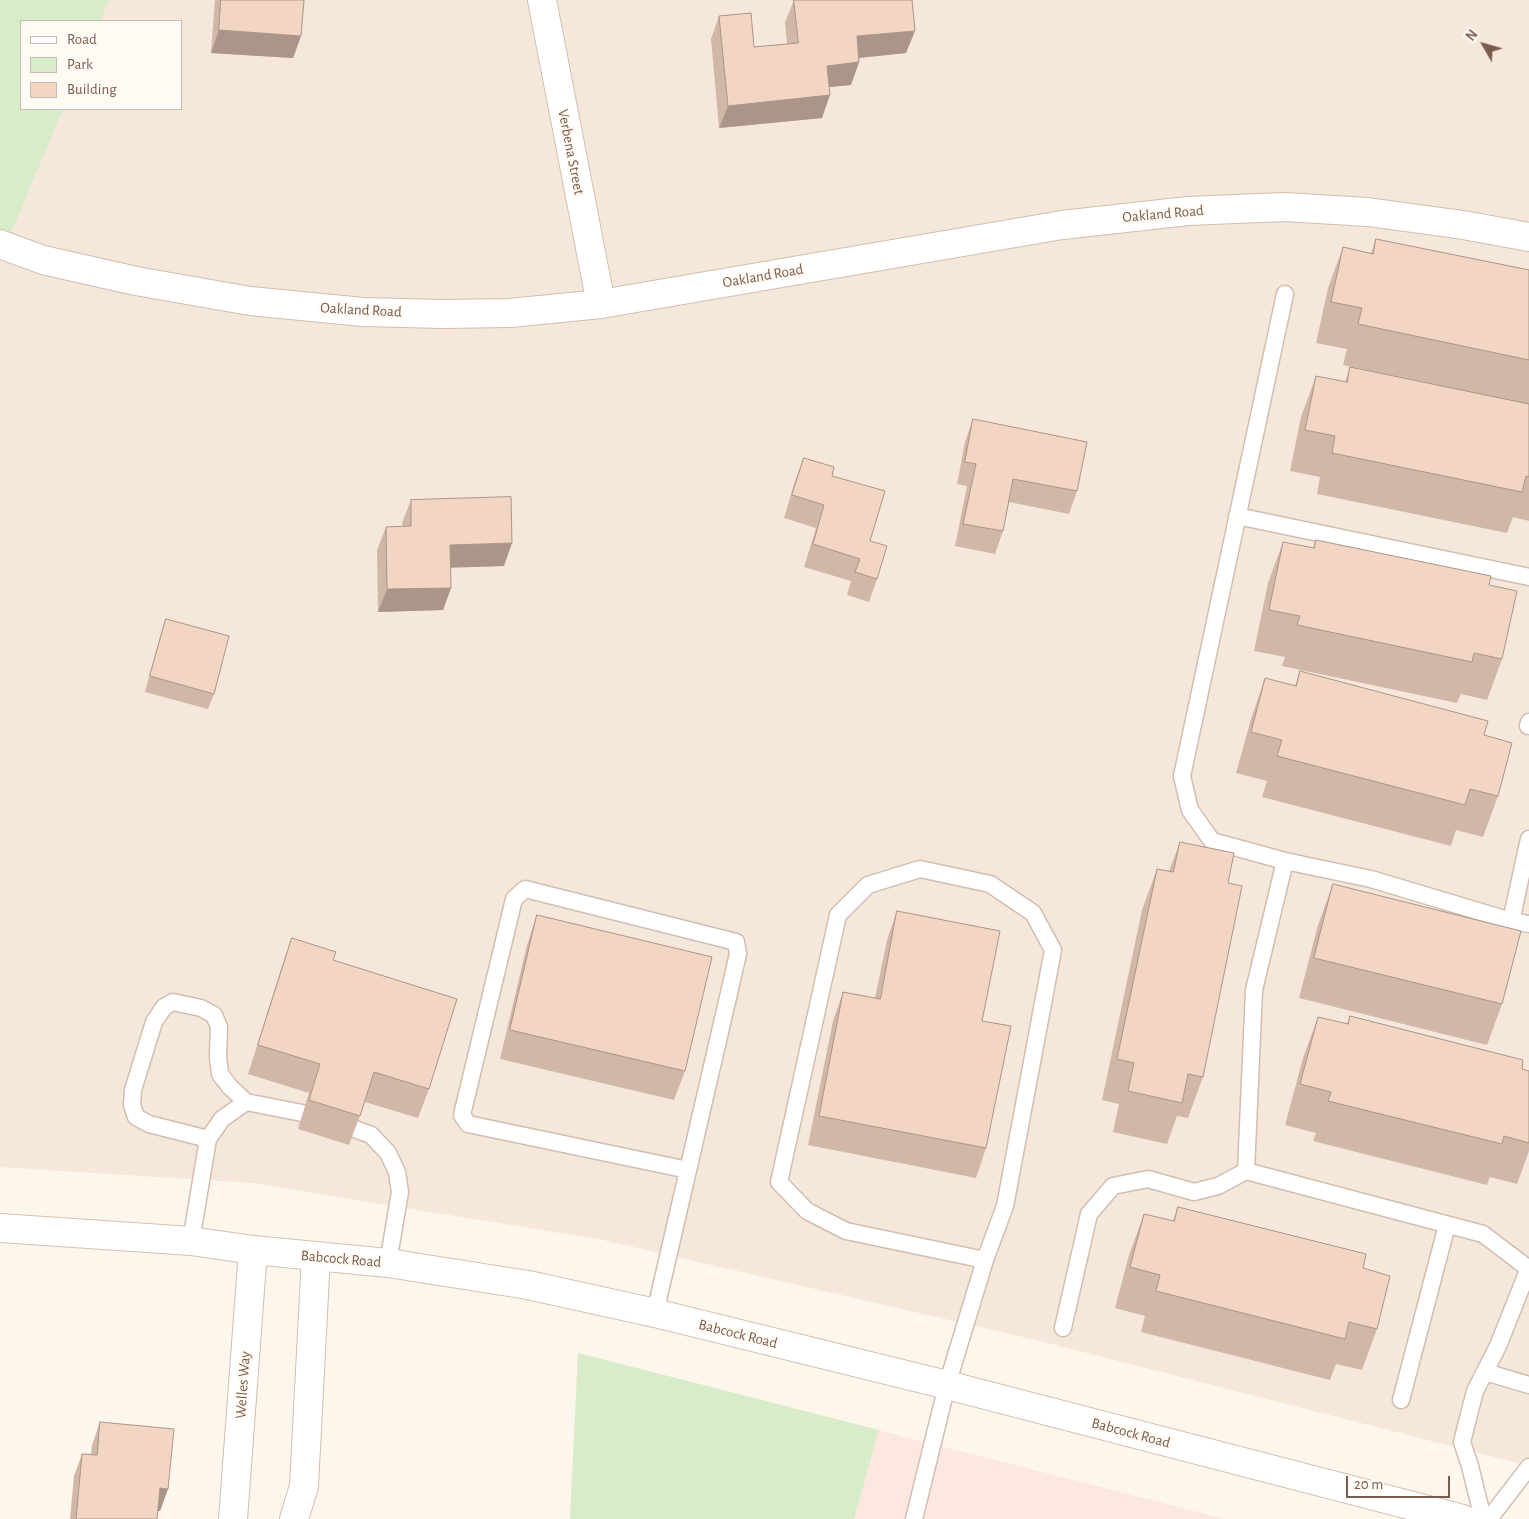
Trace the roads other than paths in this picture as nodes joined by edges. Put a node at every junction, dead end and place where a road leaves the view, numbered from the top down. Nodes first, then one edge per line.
1 (542, 0) edge
2 (1529, 237) edge
3 (0, 244) edge
4 (1285, 294) dead end
5 (601, 304) junction
6 (1237, 516) junction
7 (1529, 577) edge
8 (1529, 839) edge
9 (1285, 861) junction
10 (1511, 922) junction
11 (1529, 924) edge
12 (246, 1102) junction
13 (302, 1113) dead end
14 (355, 1128) edge
15 (208, 1139) junction
16 (688, 1170) junction
17 (1246, 1170) junction
18 (1447, 1225) junction
19 (0, 1228) edge
20 (191, 1241) junction
21 (253, 1250) junction
22 (316, 1256) junction
23 (985, 1260) junction
24 (388, 1263) junction
25 (1529, 1269) edge
26 (655, 1313) junction
27 (1063, 1328) dead end
28 (1485, 1372) junction
29 (1529, 1384) edge
30 (947, 1385) junction
31 (1402, 1400) dead end
32 (1529, 1467) edge
33 (233, 1519) edge
34 (294, 1519) edge
35 (914, 1519) edge
36 (1462, 1519) edge
37 (1484, 1519) edge
38 (1490, 1519) edge

1 - 5 street, Verbena Street
2 - 5 street, Oakland Road
3 - 5 street, Oakland Road
4 - 6 lane
6 - 7 lane
6 - 9 lane
8 - 10 lane
9 - 10 lane
9 - 17 lane
10 - 11 lane
12 - 13 lane
12 - 15 lane
12 - 15 lane
14 - 24 lane
15 - 20 lane
16 - 16 lane
16 - 26 lane
17 - 18 lane
17 - 27 lane
18 - 25 lane
18 - 31 lane
19 - 20 street, Babcock Road
20 - 21 street, Babcock Road
21 - 22 street, Babcock Road
21 - 33 street, Welles Way
22 - 24 street, Babcock Road
22 - 34 street
23 - 23 lane
23 - 30 lane
24 - 26 street, Babcock Road
25 - 28 lane
26 - 30 street, Babcock Road
28 - 29 lane
28 - 37 lane
30 - 35 lane
30 - 36 street, Babcock Road
32 - 38 lane

